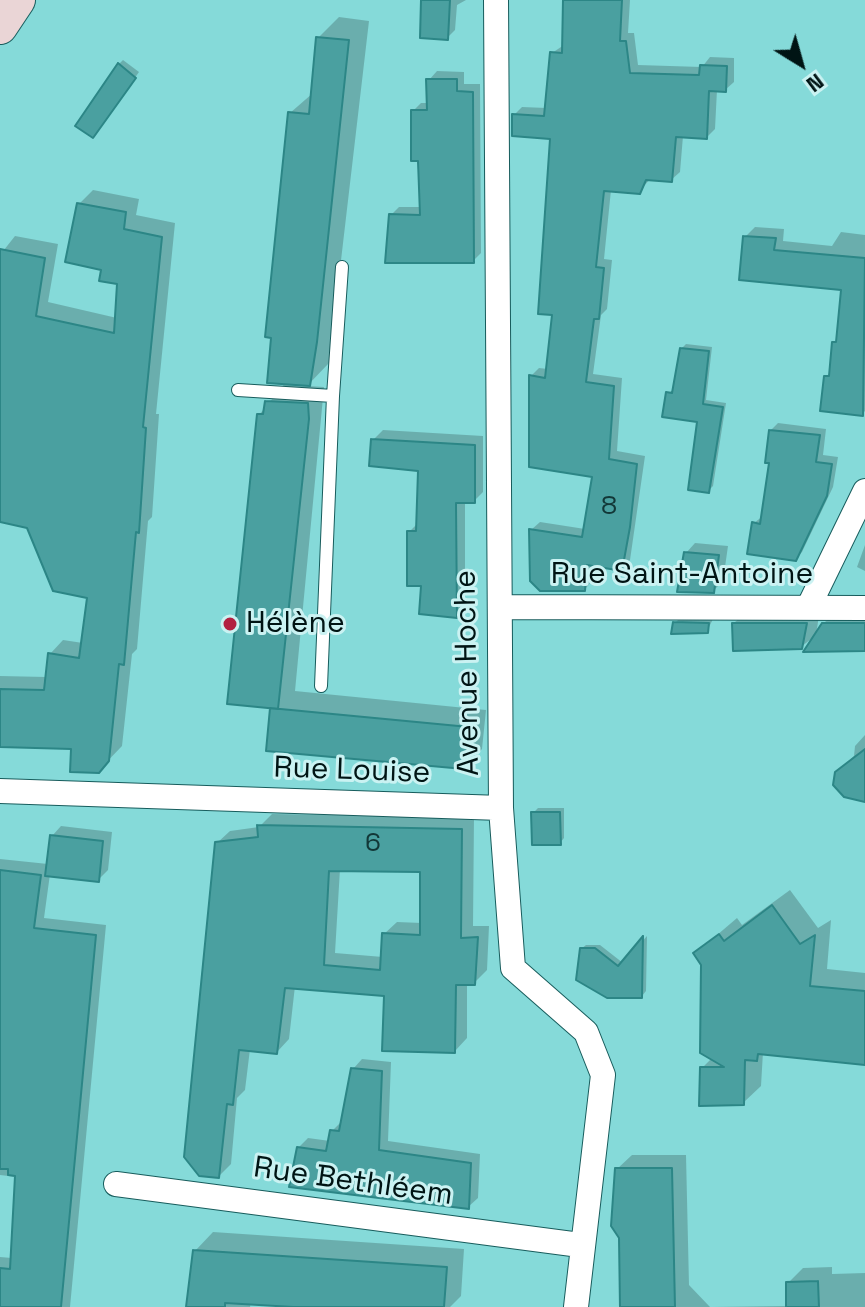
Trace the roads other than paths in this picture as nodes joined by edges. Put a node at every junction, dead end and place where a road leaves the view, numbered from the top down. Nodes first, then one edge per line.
1 (18, 0) edge
2 (496, 0) edge
3 (0, 27) edge
4 (342, 267) dead end
5 (238, 390) dead end
6 (333, 396) junction
7 (865, 491) edge
8 (500, 607) junction
9 (808, 608) junction
10 (865, 608) edge
11 (321, 686) dead end
12 (0, 791) edge
13 (501, 808) junction
14 (116, 1184) dead end
15 (580, 1245) junction
16 (576, 1307) edge

1 - 3 street
2 - 8 street, Avenue Hoche
4 - 6 lane
5 - 6 lane
6 - 11 lane
7 - 9 street
8 - 9 street, Rue Saint-Antoine
8 - 13 street, Avenue Hoche
9 - 10 street, Rue Saint-Antoine
12 - 13 street, Rue Louise
13 - 15 street, Avenue Hoche
14 - 15 street, Rue Bethléem
15 - 16 street, Avenue Hoche

